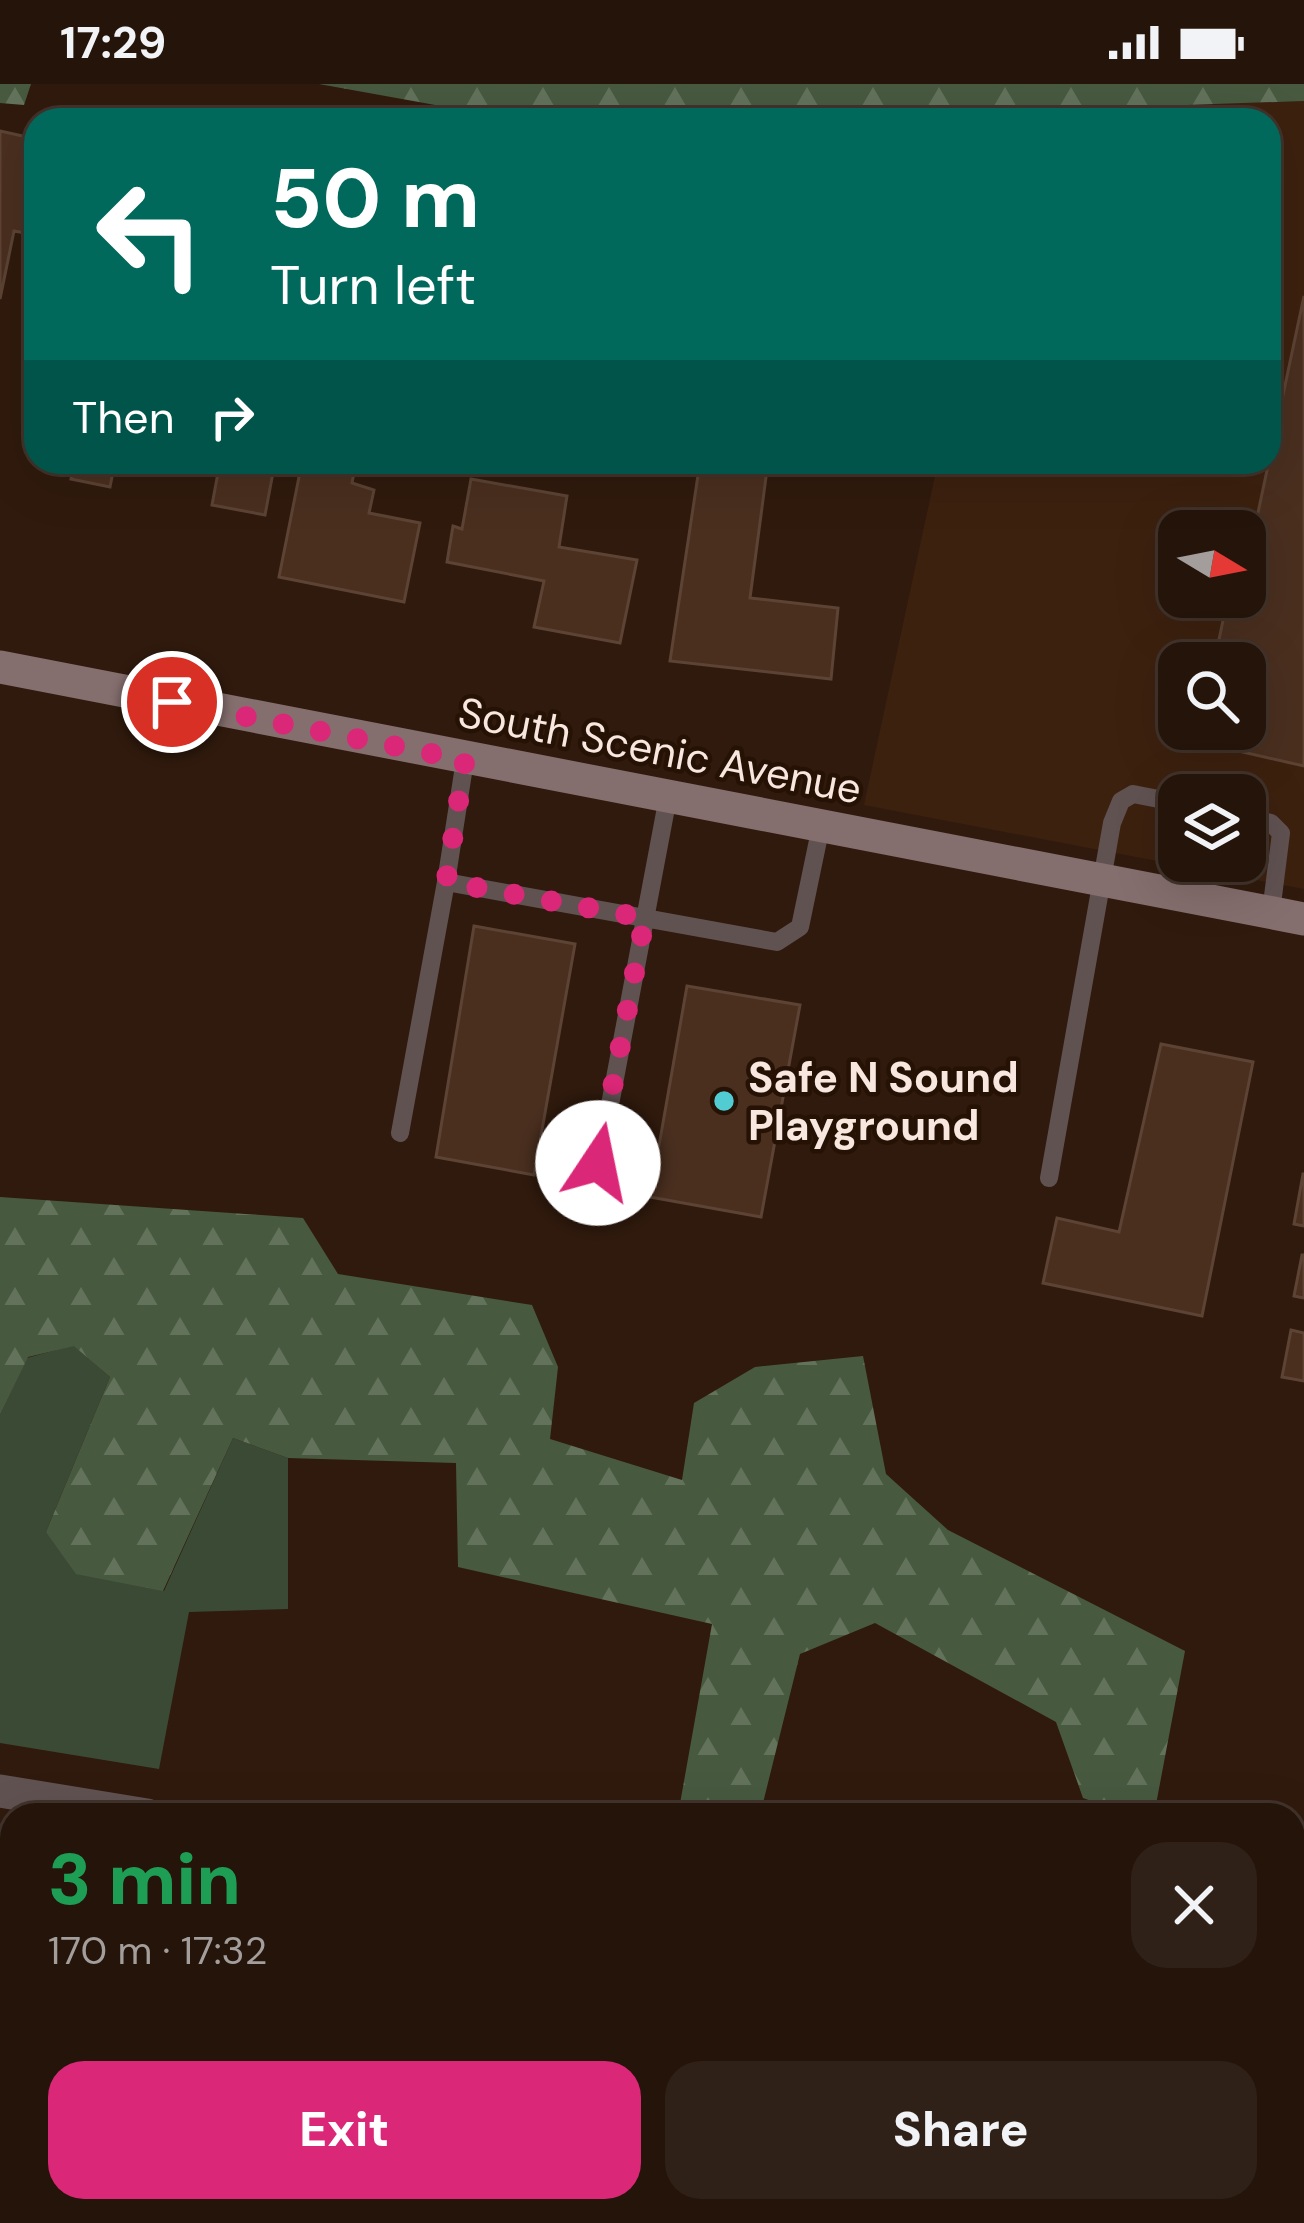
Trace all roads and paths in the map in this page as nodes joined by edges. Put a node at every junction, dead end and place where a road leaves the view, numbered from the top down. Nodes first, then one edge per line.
1 (0, 667) edge
2 (465, 760) junction
3 (668, 797) junction
4 (1158, 799) edge
5 (1266, 822) edge
6 (821, 826) junction
7 (1104, 880) junction
8 (446, 882) junction
9 (1288, 916) edge
10 (645, 918) junction
11 (400, 1133) dead end
12 (598, 1163) dead end
13 (1049, 1178) dead end
14 (0, 1791) edge
15 (74, 1803) edge

1 - 2 main road, South Scenic Avenue
2 - 3 main road, South Scenic Avenue
2 - 8 lane
3 - 6 main road, South Scenic Avenue
3 - 10 lane
4 - 7 lane
5 - 9 lane
6 - 7 main road, South Scenic Avenue
6 - 10 lane
7 - 9 main road, South Scenic Avenue
7 - 13 lane
8 - 10 lane
8 - 11 lane
10 - 12 lane
14 - 15 street

